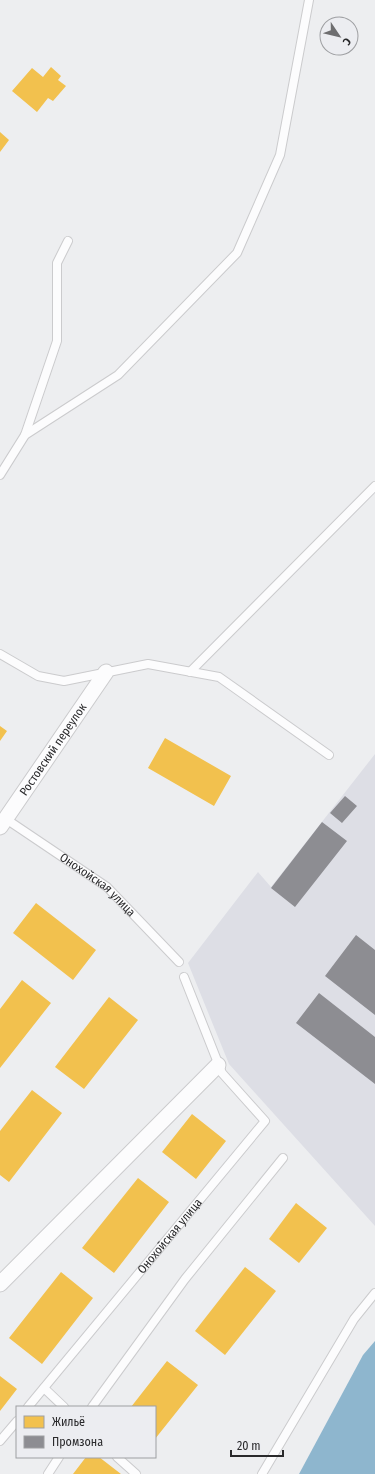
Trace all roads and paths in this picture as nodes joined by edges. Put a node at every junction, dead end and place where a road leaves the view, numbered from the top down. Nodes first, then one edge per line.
1 (309, 0) edge
2 (68, 241) dead end
3 (25, 434) junction
4 (0, 475) edge
5 (375, 486) edge
6 (0, 654) edge
7 (106, 672) junction
8 (190, 672) junction
9 (329, 755) dead end
10 (3, 823) edge
11 (179, 962) dead end
12 (184, 977) dead end
13 (218, 1065) junction
14 (283, 1158) dead end
15 (0, 1284) edge
16 (375, 1293) edge
17 (44, 1388) junction
18 (29, 1406) edge
19 (63, 1406) edge
20 (93, 1406) edge
21 (16, 1422) edge
22 (0, 1441) edge
23 (58, 1458) edge
24 (118, 1458) edge
25 (48, 1474) edge
26 (136, 1474) edge
27 (262, 1474) edge

1 - 3 lane
2 - 3 lane
3 - 4 lane
5 - 8 lane
6 - 7 lane
7 - 8 lane
7 - 10 street, Ростовский переулок
8 - 9 lane
10 - 11 lane, Онохойская улица
12 - 13 lane, Онохойская улица
13 - 15 street
13 - 17 lane, Онохойская улица
14 - 20 lane
16 - 27 lane
17 - 18 lane, Онохойская улица
17 - 19 lane
21 - 22 lane
23 - 25 lane
24 - 26 lane

